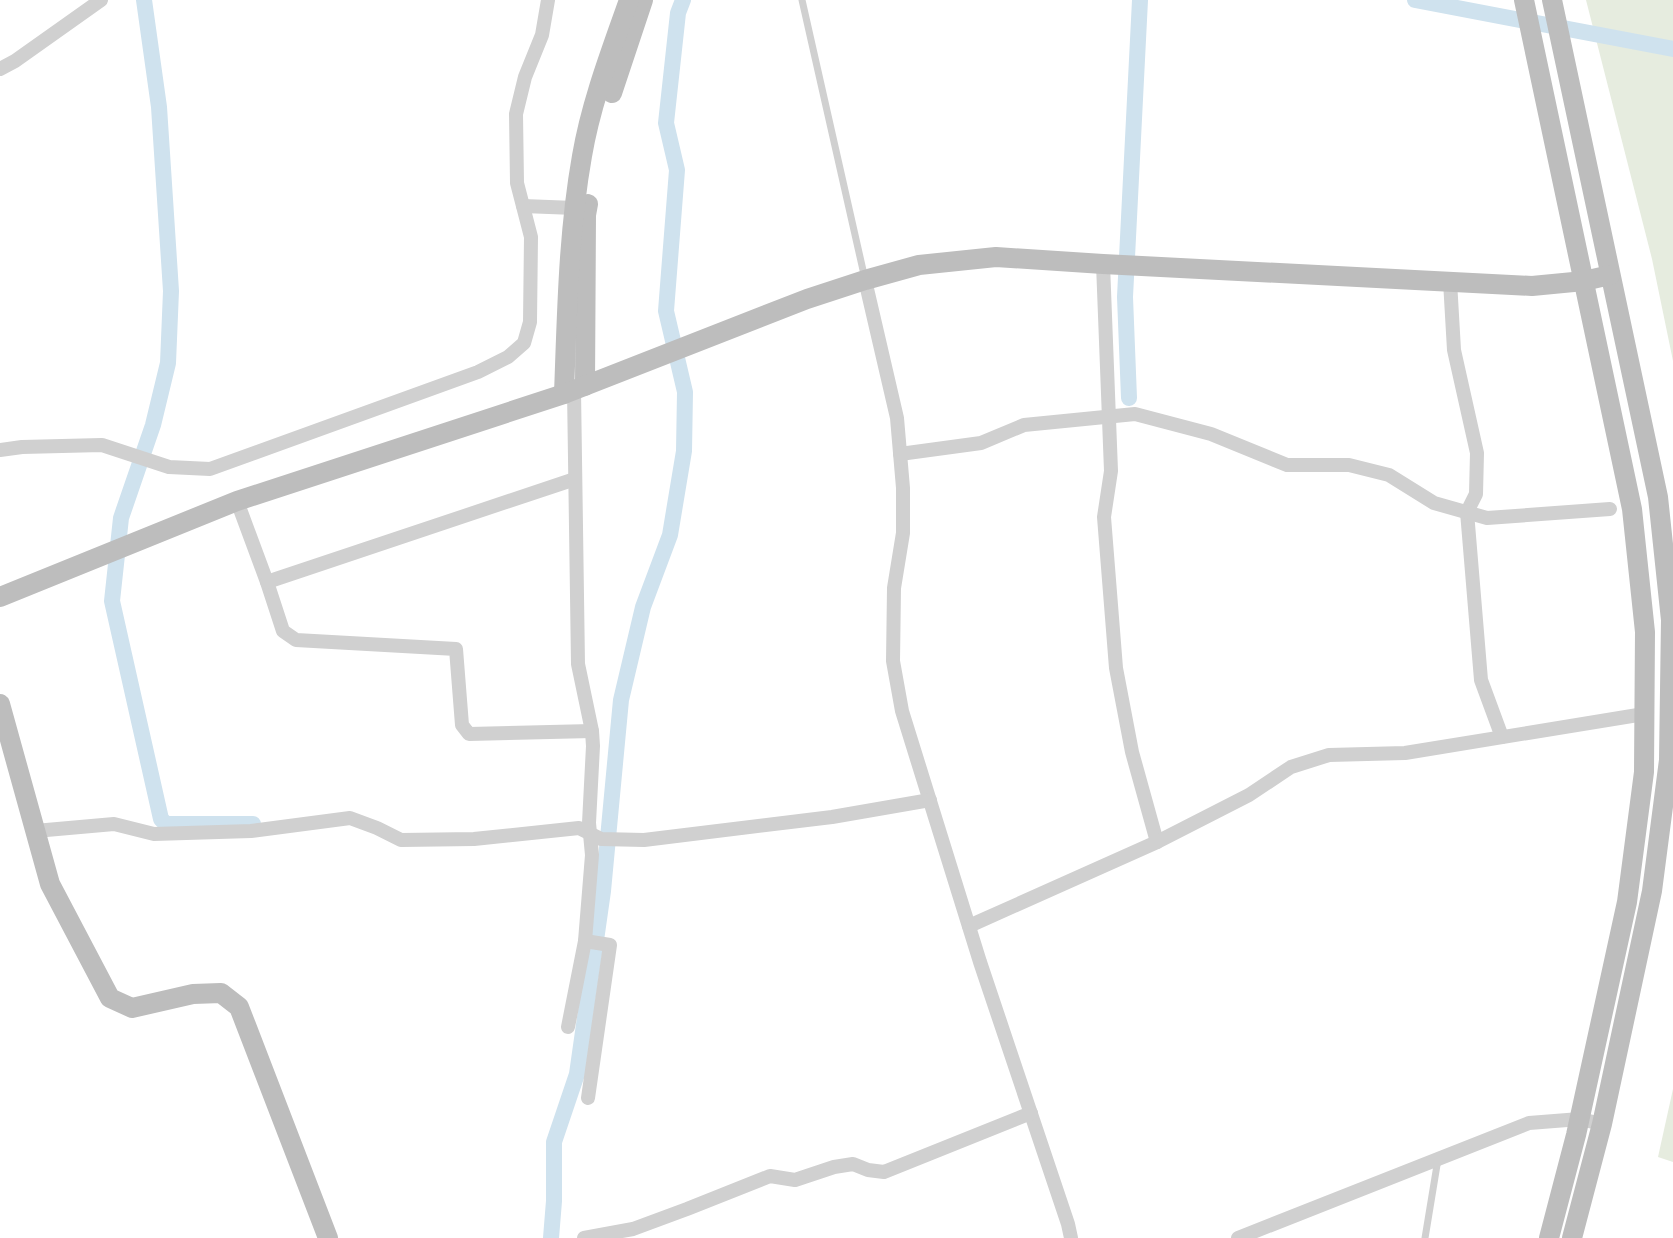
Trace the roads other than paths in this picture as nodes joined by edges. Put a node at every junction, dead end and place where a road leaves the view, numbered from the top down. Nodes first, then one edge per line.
1 (101, 0) edge
2 (548, 0) edge
3 (629, 0) edge
4 (643, 0) edge
5 (802, 0) edge
6 (1524, 0) edge
7 (1552, 0) edge
8 (0, 69) edge
9 (523, 206) junction
10 (575, 208) junction
11 (1104, 264) junction
12 (1610, 274) junction
13 (865, 280) junction
14 (1450, 281) junction
15 (1584, 281) junction
16 (574, 390) junction
17 (1109, 417) junction
18 (0, 450) edge
19 (900, 454) junction
20 (575, 479) junction
21 (237, 501) junction
22 (1610, 509) dead end
23 (1467, 512) junction
24 (267, 582) junction
25 (0, 597) edge
26 (0, 704) edge
27 (1644, 714) junction
28 (592, 731) junction
29 (1502, 737) junction
30 (930, 800) junction
31 (35, 831) junction
32 (596, 836) junction
33 (1157, 842) junction
34 (969, 926) junction
35 (586, 941) junction
36 (568, 1027) dead end
37 (588, 1098) dead end
38 (1031, 1113) junction
39 (1580, 1118) junction
40 (1602, 1124) junction
41 (1438, 1158) junction
42 (328, 1238) edge
43 (584, 1238) edge
44 (1071, 1238) edge
45 (1238, 1238) edge
46 (1425, 1238) edge
47 (1549, 1238) edge
48 (1572, 1238) edge

1 - 8 street
2 - 9 street
3 - 10 street
4 - 16 street
5 - 13 lane
6 - 15 street
7 - 12 street
9 - 10 street
9 - 18 street
10 - 16 street
11 - 13 street
11 - 14 street
11 - 17 street
12 - 15 street
12 - 40 street
13 - 16 street
13 - 19 street
14 - 15 street
14 - 23 street
15 - 27 street
16 - 20 street
16 - 21 street
17 - 19 street
17 - 23 street
17 - 33 street
19 - 30 street
20 - 24 street
20 - 28 street
21 - 24 street
21 - 25 street
22 - 23 street
23 - 29 street
24 - 28 street
26 - 31 street
27 - 29 street
27 - 39 street
28 - 32 street
29 - 33 street
30 - 32 street
30 - 34 street
31 - 32 street
31 - 42 street
32 - 35 street
33 - 34 street
34 - 38 street
35 - 36 street
35 - 37 street
38 - 43 street
38 - 44 street
39 - 40 street
39 - 41 street
39 - 47 street
40 - 48 street
41 - 45 street
41 - 46 lane

